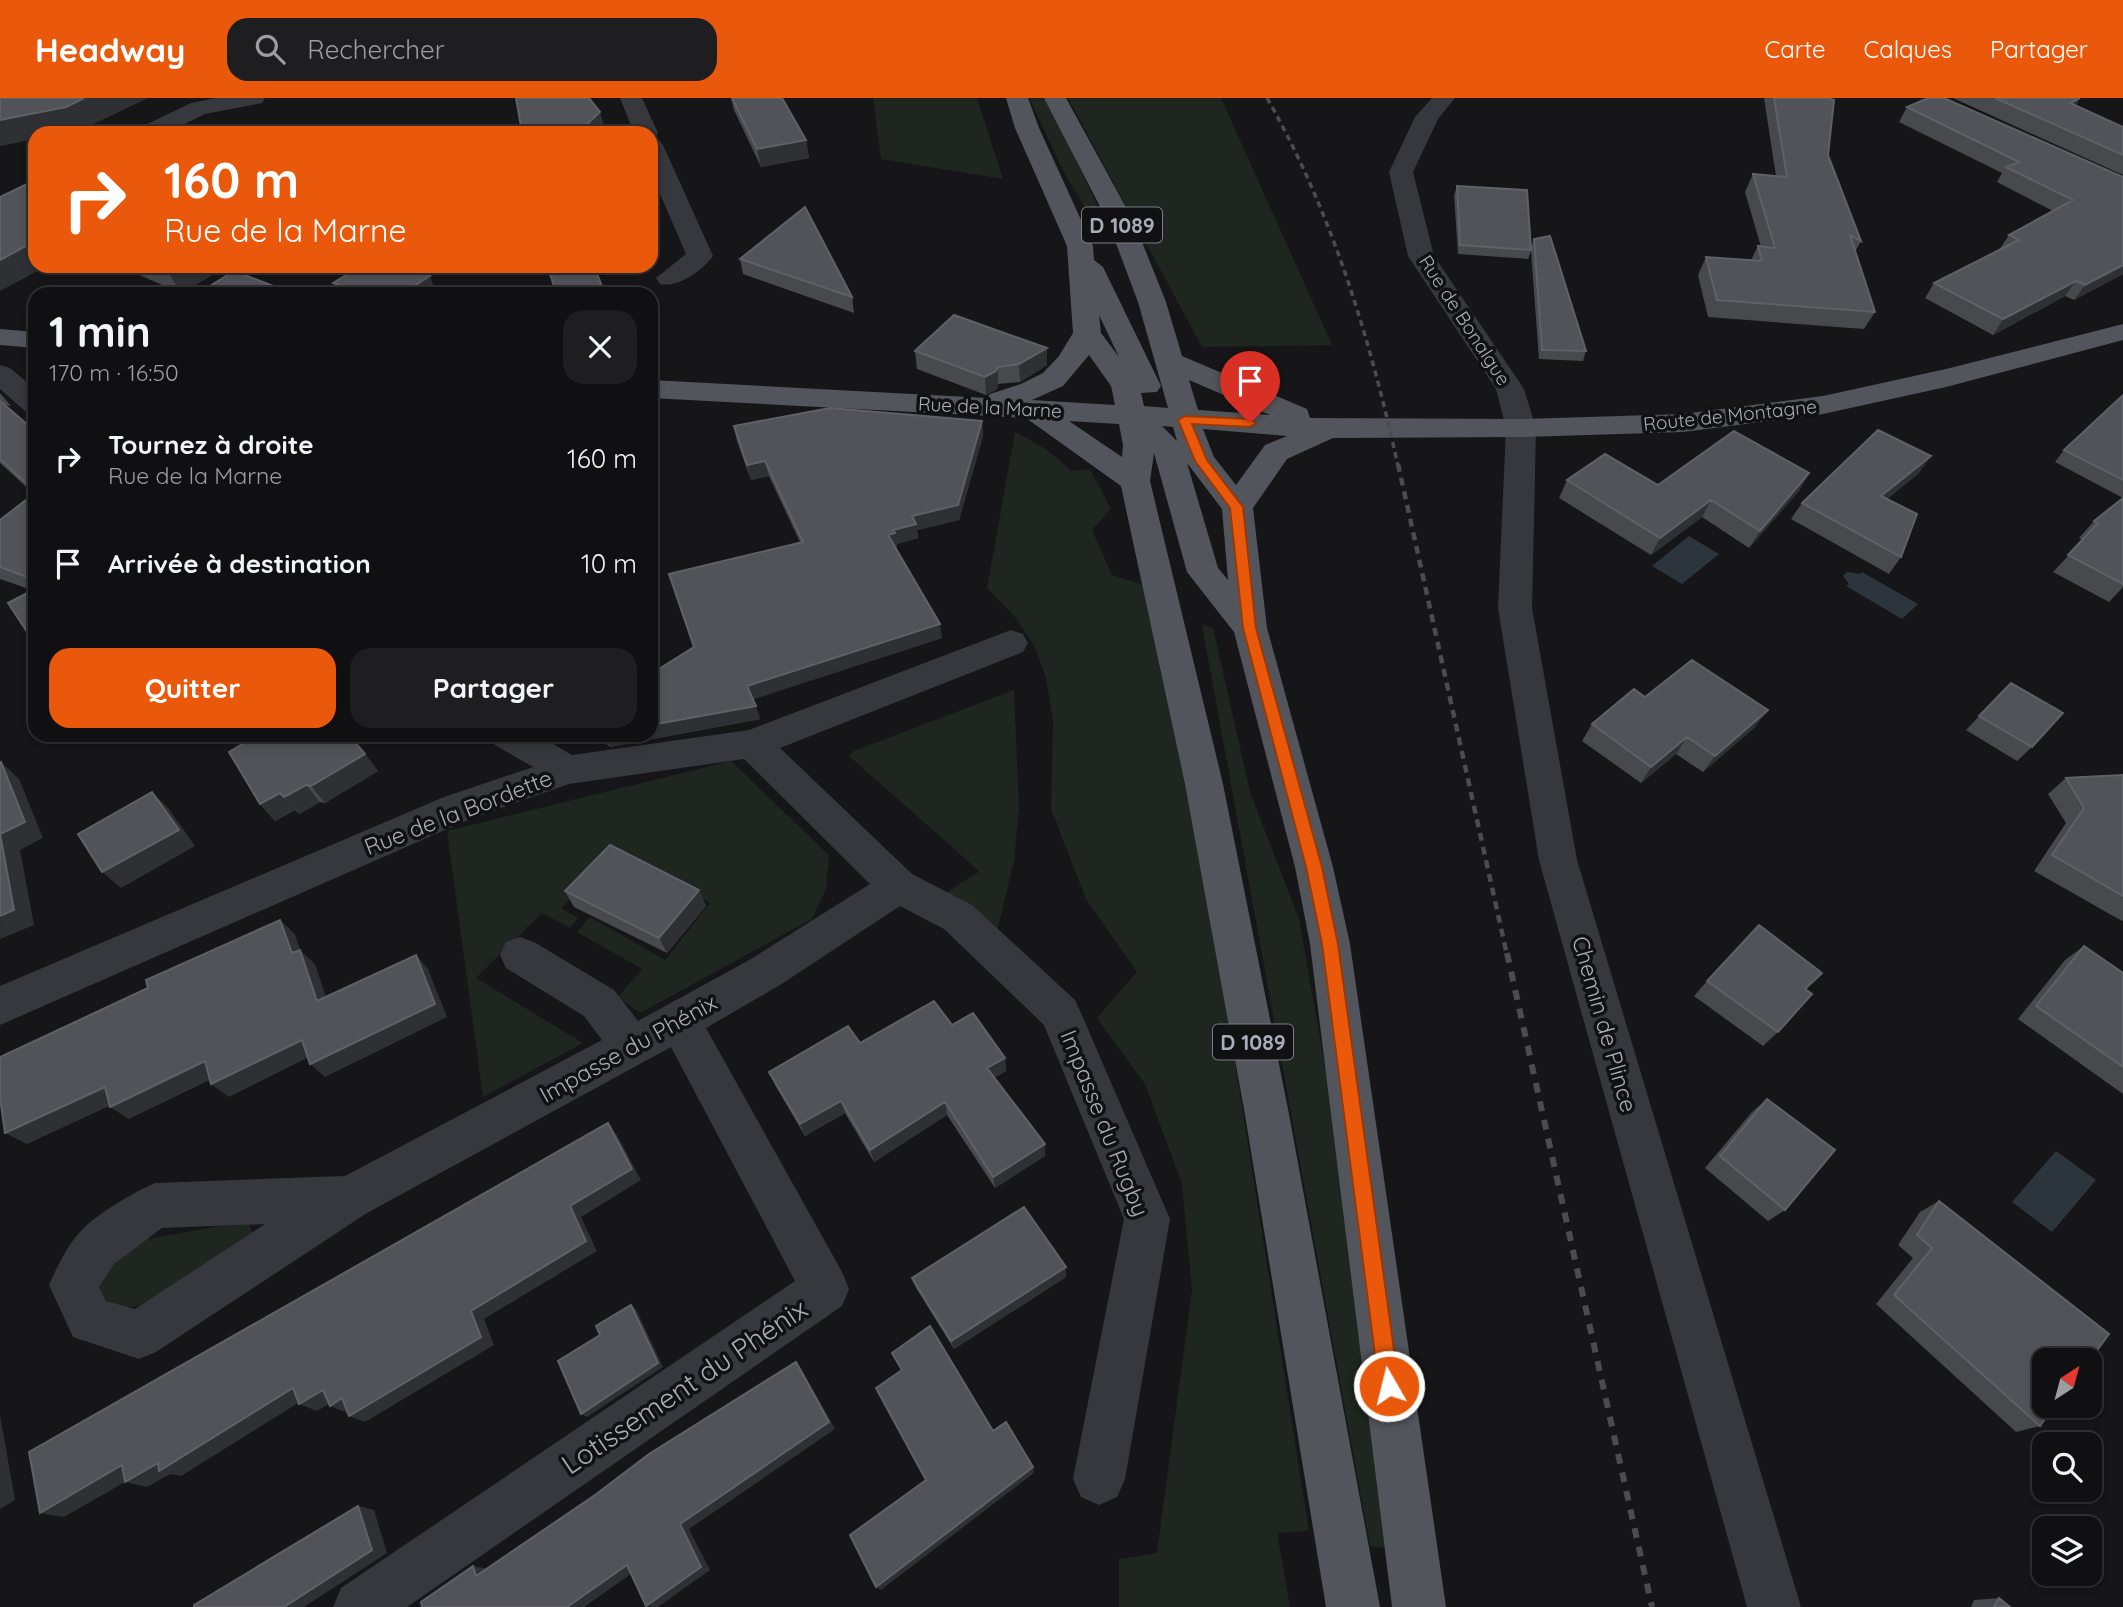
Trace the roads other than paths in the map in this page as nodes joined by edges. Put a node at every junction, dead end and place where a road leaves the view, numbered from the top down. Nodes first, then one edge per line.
1 (254, 98) edge
2 (631, 98) edge
3 (1017, 98) edge
4 (1055, 98) edge
5 (1444, 98) edge
6 (162, 126) edge
7 (643, 126) edge
8 (658, 161) edge
9 (1080, 246) junction
10 (669, 278) dead end
11 (2123, 332) edge
12 (1087, 333) junction
13 (0, 337) edge
14 (28, 339) edge
15 (1169, 361) junction
16 (0, 374) edge
17 (658, 389) edge
18 (28, 399) edge
19 (981, 407) junction
20 (1034, 410) junction
21 (1133, 415) junction
22 (1185, 420) junction
23 (1521, 428) junction
24 (1328, 429) junction
25 (1135, 481) junction
26 (1237, 507) junction
27 (1250, 628) junction
28 (1011, 643) dead end
29 (520, 742) edge
30 (752, 744) junction
31 (568, 770) junction
32 (898, 886) junction
33 (520, 955) dead end
34 (0, 1006) edge
35 (680, 1022) junction
36 (632, 1047) junction
37 (350, 1198) junction
38 (1099, 1479) dead end
39 (360, 1607) edge
40 (1353, 1607) edge
41 (1419, 1607) edge
42 (1774, 1607) edge

1 - 6 street
2 - 7 street
3 - 9 main road, D 1089
4 - 15 main road, D 1089
5 - 23 street, Rue de Bonalgue
8 - 10 street
9 - 12 main road, D 1089
9 - 22 main road, D 1089
11 - 23 main road, Route de Montagne
12 - 19 main road
12 - 21 main road, D 1089
13 - 14 main road
15 - 22 main road, D 1089
15 - 24 main road
16 - 18 street
17 - 19 main road, Rue de la Marne
19 - 20 main road, Rue de la Marne
20 - 21 main road, Rue de la Marne
20 - 25 main road
21 - 22 main road, Rue de la Marne
21 - 25 main road, D 1089
21 - 27 main road, D 1089
22 - 24 main road, Rue de la Marne
22 - 26 main road, D 1089
23 - 24 main road, Route de Montagne
23 - 42 street, Chemin de Plince
24 - 26 main road
25 - 40 main road, D 1089
26 - 27 main road, D 1089
27 - 41 main road, D 1089
28 - 30 street, Rue de la Bordette
29 - 31 street
30 - 31 street, Rue de la Bordette
30 - 32 street, Impasse du Rugby
31 - 34 street, Rue de la Bordette
32 - 35 street, Impasse du Phénix
32 - 38 street, Impasse du Rugby
33 - 36 street
35 - 36 street, Impasse du Phénix
35 - 39 street, Lotissement du Phénix
36 - 37 street, Impasse du Phénix
37 - 37 street, Impasse du Phénix

